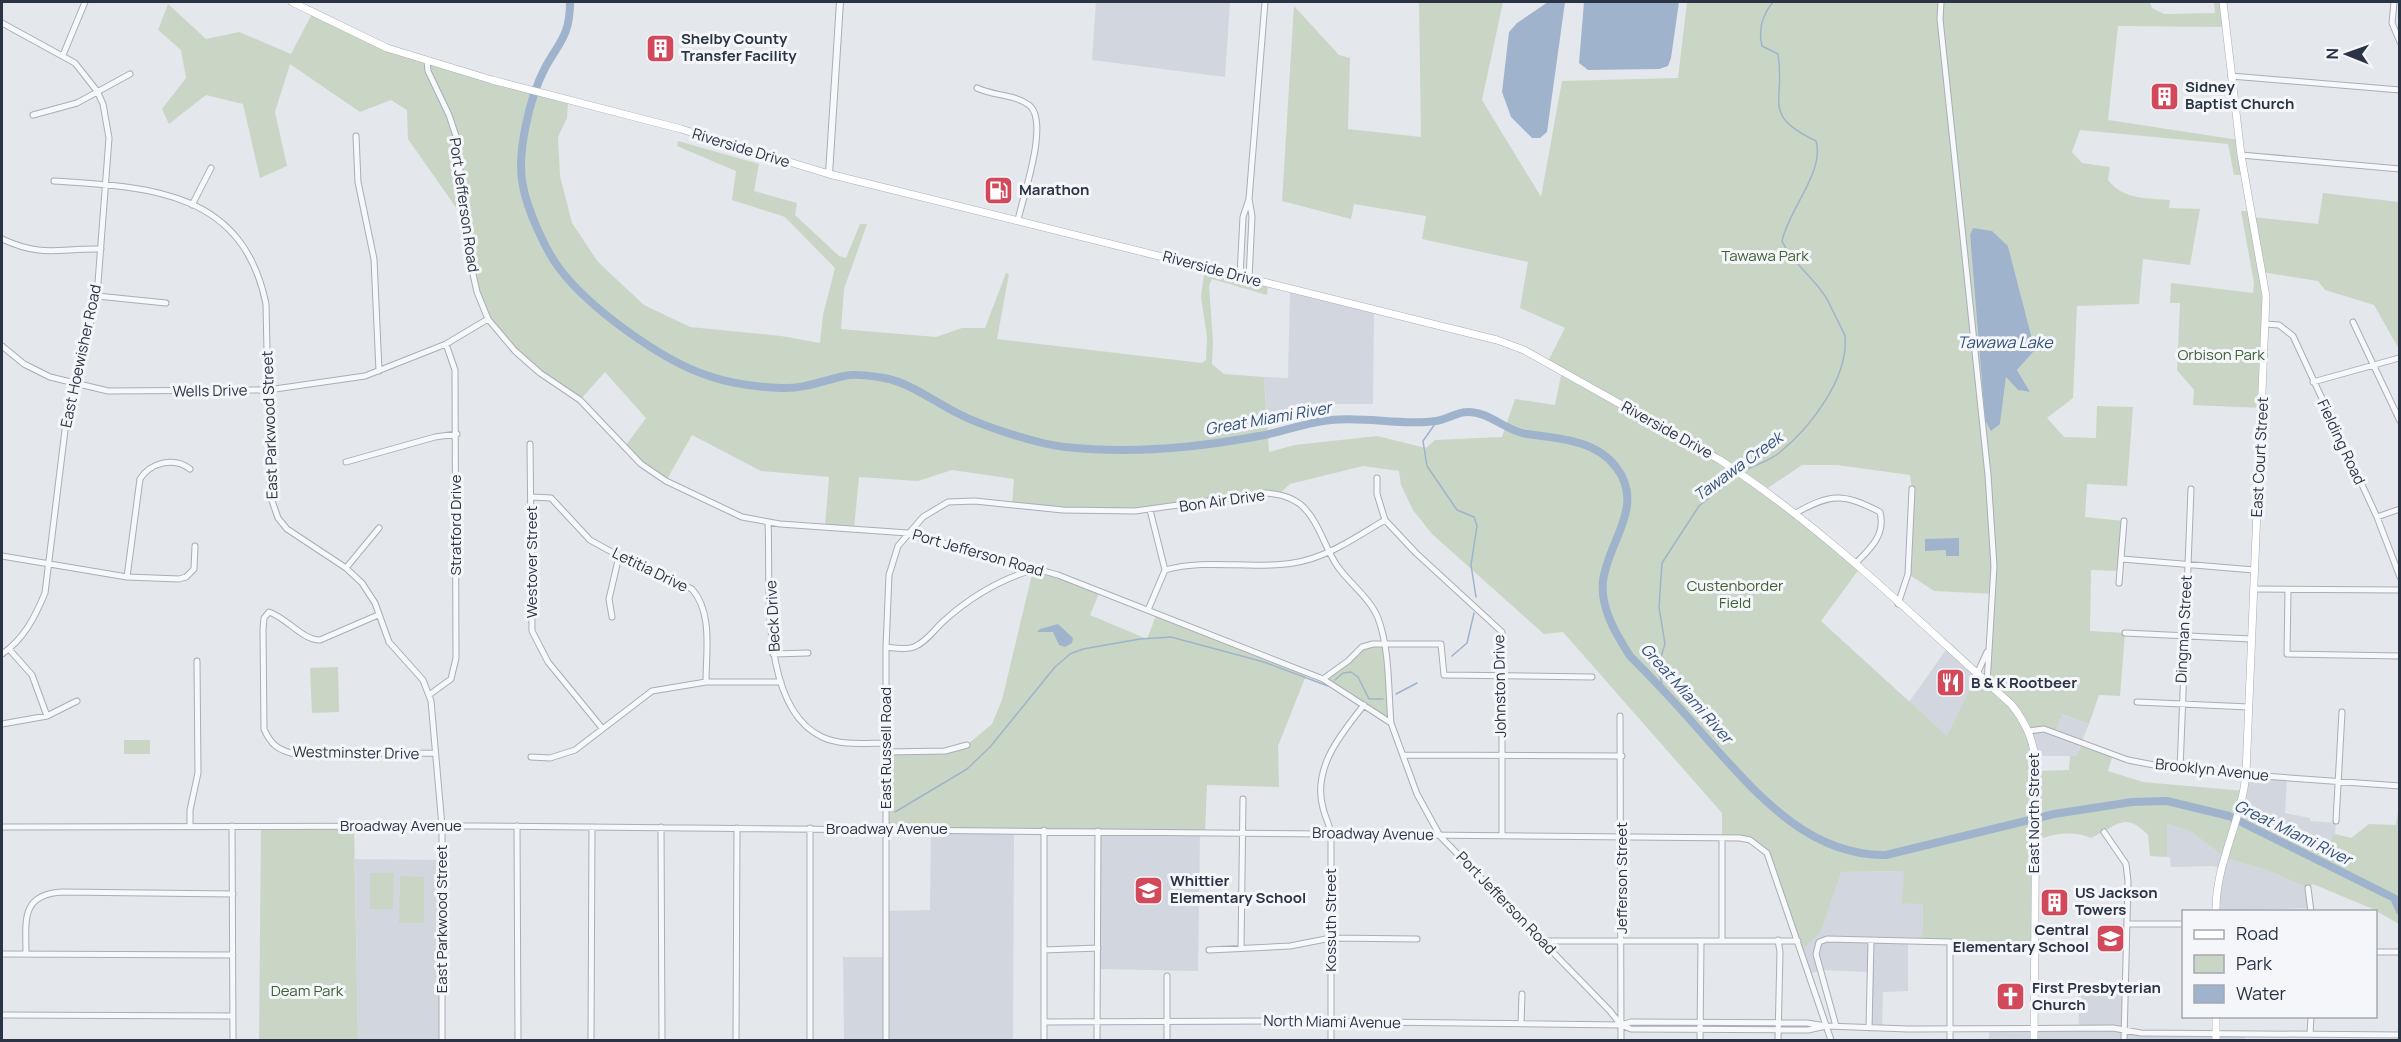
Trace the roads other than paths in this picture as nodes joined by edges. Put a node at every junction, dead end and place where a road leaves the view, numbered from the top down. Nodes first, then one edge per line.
1 (85, 2) edge
2 (292, 2) edge
3 (840, 2) edge
4 (1265, 2) edge
5 (1941, 2) edge
6 (2223, 2) edge
7 (2394, 2) edge
8 (2, 23) edge
9 (2400, 42) edge
10 (63, 55) junction
11 (427, 61) junction
12 (130, 74) dead end
13 (2231, 76) junction
14 (977, 88) dead end
15 (2400, 90) edge
16 (97, 91) junction
17 (33, 115) dead end
18 (356, 136) dead end
19 (2241, 154) junction
20 (211, 168) dead end
21 (2400, 169) edge
22 (829, 174) junction
23 (54, 181) dead end
24 (106, 184) junction
25 (1249, 199) junction
26 (192, 205) junction
27 (1018, 220) junction
28 (2, 239) edge
29 (100, 249) junction
30 (1240, 276) junction
31 (1249, 279) junction
32 (97, 296) junction
33 (166, 303) dead end
34 (488, 319) junction
35 (2353, 322) dead end
36 (2265, 324) junction
37 (446, 344) junction
38 (2, 346) edge
39 (2399, 358) edge
40 (2373, 365) junction
41 (379, 371) junction
42 (2313, 382) junction
43 (74, 385) junction
44 (268, 390) junction
45 (2400, 421) edge
46 (457, 434) junction
47 (530, 444) dead end
48 (346, 462) dead end
49 (190, 469) dead end
50 (1377, 478) dead end
51 (1912, 489) dead end
52 (2191, 489) dead end
53 (532, 497) junction
54 (2400, 509) edge
55 (1150, 510) junction
56 (1794, 514) junction
57 (2377, 517) junction
58 (1384, 520) junction
59 (2124, 521) dead end
60 (768, 522) junction
61 (379, 528) dead end
62 (908, 533) junction
63 (195, 546) dead end
64 (1330, 552) junction
65 (2, 556) edge
66 (619, 556) junction
67 (2122, 559) junction
68 (2398, 562) edge
69 (2187, 563) junction
70 (1855, 564) junction
71 (50, 565) junction
72 (346, 568) junction
73 (1034, 570) junction
74 (1165, 570) junction
75 (2254, 570) junction
76 (127, 577) junction
77 (2400, 577) edge
78 (2120, 583) dead end
79 (2254, 589) junction
80 (2288, 590) junction
81 (2400, 590) edge
82 (1898, 604) junction
83 (1148, 609) junction
84 (378, 615) junction
85 (612, 617) dead end
86 (2125, 633) dead end
87 (2184, 635) junction
88 (2251, 639) junction
89 (1384, 643) junction
90 (886, 647) junction
91 (1989, 648) junction
92 (9, 649) junction
93 (808, 652) dead end
94 (2, 654) edge
95 (773, 654) junction
96 (2400, 656) edge
97 (197, 661) dead end
98 (1977, 674) junction
99 (1502, 676) junction
100 (1592, 677) dead end
101 (1323, 679) junction
102 (706, 682) junction
103 (781, 682) junction
104 (1988, 684) junction
105 (429, 695) junction
106 (77, 701) dead end
107 (2137, 702) dead end
108 (2181, 703) junction
109 (1364, 705) junction
110 (2249, 707) junction
111 (2343, 712) dead end
112 (47, 716) junction
113 (1620, 716) dead end
114 (1391, 723) junction
115 (2, 724) edge
116 (602, 728) junction
117 (2029, 731) junction
118 (886, 743) junction
119 (967, 745) dead end
120 (886, 752) junction
121 (435, 753) junction
122 (1403, 755) junction
123 (1502, 756) junction
124 (1622, 756) junction
125 (531, 757) dead end
126 (2180, 770) junction
127 (2246, 773) junction
128 (2337, 781) junction
129 (2400, 786) edge
130 (1243, 799) dead end
131 (2336, 821) dead end
132 (190, 826) junction
133 (231, 826) junction
134 (442, 826) junction
135 (517, 826) junction
136 (2, 827) edge
137 (592, 827) junction
138 (661, 827) junction
139 (737, 828) junction
140 (810, 828) junction
141 (886, 828) junction
142 (1044, 830) junction
143 (1098, 831) junction
144 (2104, 832) dead end
145 (1242, 833) junction
146 (1331, 835) junction
147 (1440, 836) junction
148 (1502, 836) junction
149 (1622, 838) junction
150 (1722, 838) junction
151 (2308, 888) dead end
152 (233, 894) junction
153 (2216, 910) edge
154 (2311, 910) edge
155 (2128, 924) junction
156 (2182, 924) edge
157 (1331, 939) junction
158 (1417, 939) dead end
159 (1778, 940) junction
160 (1544, 941) junction
161 (1621, 941) junction
162 (1701, 941) junction
163 (1722, 941) junction
164 (1798, 941) junction
165 (1871, 941) junction
166 (1098, 948) junction
167 (1241, 948) junction
168 (1044, 950) junction
169 (1209, 950) dead end
170 (2377, 952) edge
171 (2400, 952) edge
172 (2, 954) edge
173 (26, 954) junction
174 (233, 955) junction
175 (1167, 976) dead end
176 (1522, 994) dead end
177 (2, 1015) edge
178 (233, 1016) junction
179 (2216, 1018) edge
180 (2311, 1018) edge
181 (1044, 1022) junction
182 (1097, 1022) junction
183 (1167, 1022) junction
184 (1331, 1022) junction
185 (1700, 1022) junction
186 (1521, 1024) junction
187 (1621, 1025) junction
188 (1778, 1025) junction
189 (1826, 1026) junction
190 (1836, 1026) junction
191 (1869, 1028) junction
192 (1950, 1028) junction
193 (2034, 1028) junction
194 (1700, 1029) junction
195 (2124, 1030) junction
196 (2308, 1036) edge
197 (2216, 1037) edge
198 (2397, 1037) edge
199 (233, 1041) edge
200 (442, 1041) edge
201 (518, 1041) edge
202 (591, 1041) edge
203 (662, 1041) edge
204 (736, 1041) edge
205 (810, 1041) edge
206 (886, 1041) edge
207 (1044, 1041) edge
208 (1097, 1041) edge
209 (1167, 1041) edge
210 (1331, 1041) edge
211 (1621, 1041) edge
212 (1700, 1041) edge
213 (1778, 1041) edge
214 (1831, 1041) edge
215 (1950, 1041) edge
216 (2034, 1041) edge
217 (2124, 1041) edge

1 - 10 street
2 - 11 main road, Riverside Drive
3 - 22 street
4 - 25 street
5 - 91 street
6 - 13 main road, East Court Street
7 - 9 street
8 - 10 street, East Hoewisher Road
10 - 16 street, East Hoewisher Road
11 - 22 main road, Riverside Drive
11 - 34 street, Port Jefferson Road
12 - 16 street
13 - 15 street
13 - 19 main road, East Court Street
14 - 27 street
16 - 17 street
16 - 24 street, East Hoewisher Road
18 - 41 street
19 - 21 street
19 - 36 main road, East Court Street
20 - 26 street
22 - 27 main road, Riverside Drive
23 - 24 street, East Parkwood Street
24 - 26 street, East Parkwood Street
24 - 29 street, East Hoewisher Road
25 - 30 street
25 - 31 street
26 - 44 street, East Parkwood Street
27 - 30 main road, Riverside Drive
28 - 29 street
29 - 32 street, East Hoewisher Road
30 - 31 main road, Riverside Drive
31 - 56 main road, Riverside Drive
32 - 33 street
32 - 43 street, East Hoewisher Road
34 - 37 street, Wells Drive
34 - 60 street, Port Jefferson Road
35 - 40 street
36 - 42 street, Fielding Road
36 - 75 main road, East Court Street
37 - 41 street, Wells Drive
37 - 46 street, Stratford Drive
38 - 43 street, Wells Drive
39 - 40 street
40 - 42 street
40 - 45 street
41 - 44 street, Wells Drive
42 - 57 street, Fielding Road
43 - 44 street, Wells Drive
43 - 71 street, East Hoewisher Road
44 - 72 street, East Parkwood Street
46 - 48 street
46 - 105 street, Stratford Drive
47 - 53 street, Westover Street
49 - 76 street
50 - 58 street
51 - 82 street
52 - 69 street, Dingman Street
53 - 66 street, Letitia Drive
53 - 116 street, Westover Street
54 - 57 street
55 - 62 street, Bon Air Drive
55 - 64 street, Bon Air Drive
55 - 74 street
56 - 70 main road, Riverside Drive
56 - 70 street
57 - 68 street, Fielding Road
58 - 64 street
58 - 99 street, Johnston Drive
59 - 67 street
60 - 62 street, Port Jefferson Road
60 - 95 street, Beck Drive
61 - 72 street
62 - 73 street, Port Jefferson Road
62 - 90 street, East Russell Road
63 - 76 street
64 - 74 street
64 - 89 street, Bon Air Drive
65 - 71 street
66 - 85 street
66 - 102 street, Letitia Drive
67 - 69 street
67 - 78 street
68 - 77 street, Fielding Road
69 - 75 street
69 - 87 street, Dingman Street
70 - 82 main road, Riverside Drive
71 - 76 street
71 - 92 street, East Hoewisher Road
72 - 84 street, East Parkwood Street
73 - 83 street, Port Jefferson Road
73 - 90 street
74 - 83 street
75 - 79 main road, East Court Street
79 - 80 street
79 - 88 main road, East Court Street
80 - 81 street
80 - 96 street
82 - 98 main road, Riverside Drive
83 - 101 street, Port Jefferson Road
84 - 105 street, East Parkwood Street
84 - 121 street, Westminster Drive
86 - 87 street
87 - 88 street
87 - 108 street, Dingman Street
88 - 110 main road, East Court Street
89 - 99 street
89 - 101 street
89 - 114 street, Bon Air Drive
90 - 118 street, East Russell Road
91 - 98 street
91 - 104 street
92 - 94 street, East Hoewisher Road
92 - 112 street
93 - 95 street
95 - 103 street, Beck Drive
97 - 132 street
98 - 104 main road, Riverside Drive
99 - 100 street
99 - 123 street, Johnston Drive
101 - 109 street, Port Jefferson Road
102 - 103 street
102 - 116 street
103 - 118 street, Beck Drive
104 - 117 main road, Riverside Drive
105 - 121 street, East Parkwood Street
106 - 112 street
107 - 108 street
108 - 110 street
108 - 126 street, Dingman Street
109 - 114 street, Port Jefferson Road
109 - 146 street, Kossuth Street
110 - 127 main road, East Court Street
111 - 128 street
112 - 115 street
113 - 124 street, Jefferson Street
114 - 122 street, Port Jefferson Road
116 - 125 street
117 - 126 street, Brooklyn Avenue
117 - 193 main road, East North Street
118 - 120 street, East Russell Road
119 - 120 street
120 - 141 street, East Russell Road
121 - 134 street, East Parkwood Street
122 - 123 street
122 - 147 street, Port Jefferson Road
123 - 124 street
123 - 148 street, Johnston Drive
124 - 149 street, Jefferson Street
126 - 127 street, Brooklyn Avenue
127 - 128 street, Brooklyn Avenue
127 - 153 main road, East Court Street
128 - 129 street, Brooklyn Avenue
128 - 131 street
130 - 145 street
132 - 133 street, Broadway Avenue
132 - 136 street, Broadway Avenue
133 - 134 street, Broadway Avenue
133 - 152 street
134 - 135 street, Broadway Avenue
134 - 200 street, East Parkwood Street
135 - 137 street, Broadway Avenue
135 - 201 street
137 - 138 street, Broadway Avenue
137 - 202 street
138 - 139 street, Broadway Avenue
138 - 203 street
139 - 140 street, Broadway Avenue
139 - 204 street
140 - 141 street, Broadway Avenue
140 - 205 street
141 - 142 street, Broadway Avenue
141 - 206 street, East Russell Road
142 - 143 street, Broadway Avenue
142 - 168 street
143 - 145 street, Broadway Avenue
143 - 166 street
144 - 155 street
145 - 146 street, Broadway Avenue
145 - 167 street
146 - 147 street, Broadway Avenue
146 - 157 street, Kossuth Street
147 - 148 street, Broadway Avenue
147 - 160 street, Port Jefferson Road
148 - 149 street, Broadway Avenue
149 - 150 street, Broadway Avenue
149 - 161 street, Jefferson Street
150 - 163 street
150 - 164 street, Broadway Avenue
151 - 154 street
152 - 173 street
152 - 174 street
155 - 156 street
155 - 195 street
157 - 158 street
157 - 167 street
157 - 184 street, Kossuth Street
159 - 163 street
159 - 164 street
159 - 188 street
160 - 161 street
160 - 187 street, Port Jefferson Road
161 - 162 street
161 - 187 street, Jefferson Street
162 - 163 street
162 - 185 street
164 - 189 street
165 - 190 street
165 - 191 street
165 - 192 street
166 - 168 street
166 - 182 street
167 - 169 street
168 - 181 street
170 - 171 street
172 - 173 street
173 - 174 street
174 - 178 street
175 - 183 street
176 - 186 street
177 - 178 street
178 - 199 street
179 - 197 main road
180 - 196 street
181 - 182 street, North Miami Avenue
181 - 207 street
182 - 183 street, North Miami Avenue
182 - 208 street
183 - 184 street, North Miami Avenue
183 - 209 street
184 - 186 street, North Miami Avenue
184 - 210 street, Kossuth Street
185 - 187 street, North Miami Avenue
185 - 188 street, North Miami Avenue
185 - 194 street
186 - 187 street, North Miami Avenue
187 - 194 street, North Miami Avenue
187 - 211 street, Jefferson Street
188 - 189 street, North Miami Avenue
188 - 194 street, North Miami Avenue
188 - 213 street
189 - 190 street, North Miami Avenue
189 - 214 street
190 - 191 street, North Miami Avenue
191 - 192 street, North Miami Avenue
192 - 193 street, North Miami Avenue
192 - 215 street
193 - 195 street, North Miami Avenue
193 - 216 main road, East North Street
194 - 212 street
195 - 197 street, North Miami Avenue
195 - 217 street
196 - 197 street, North Miami Avenue
196 - 198 street, North Miami Avenue

